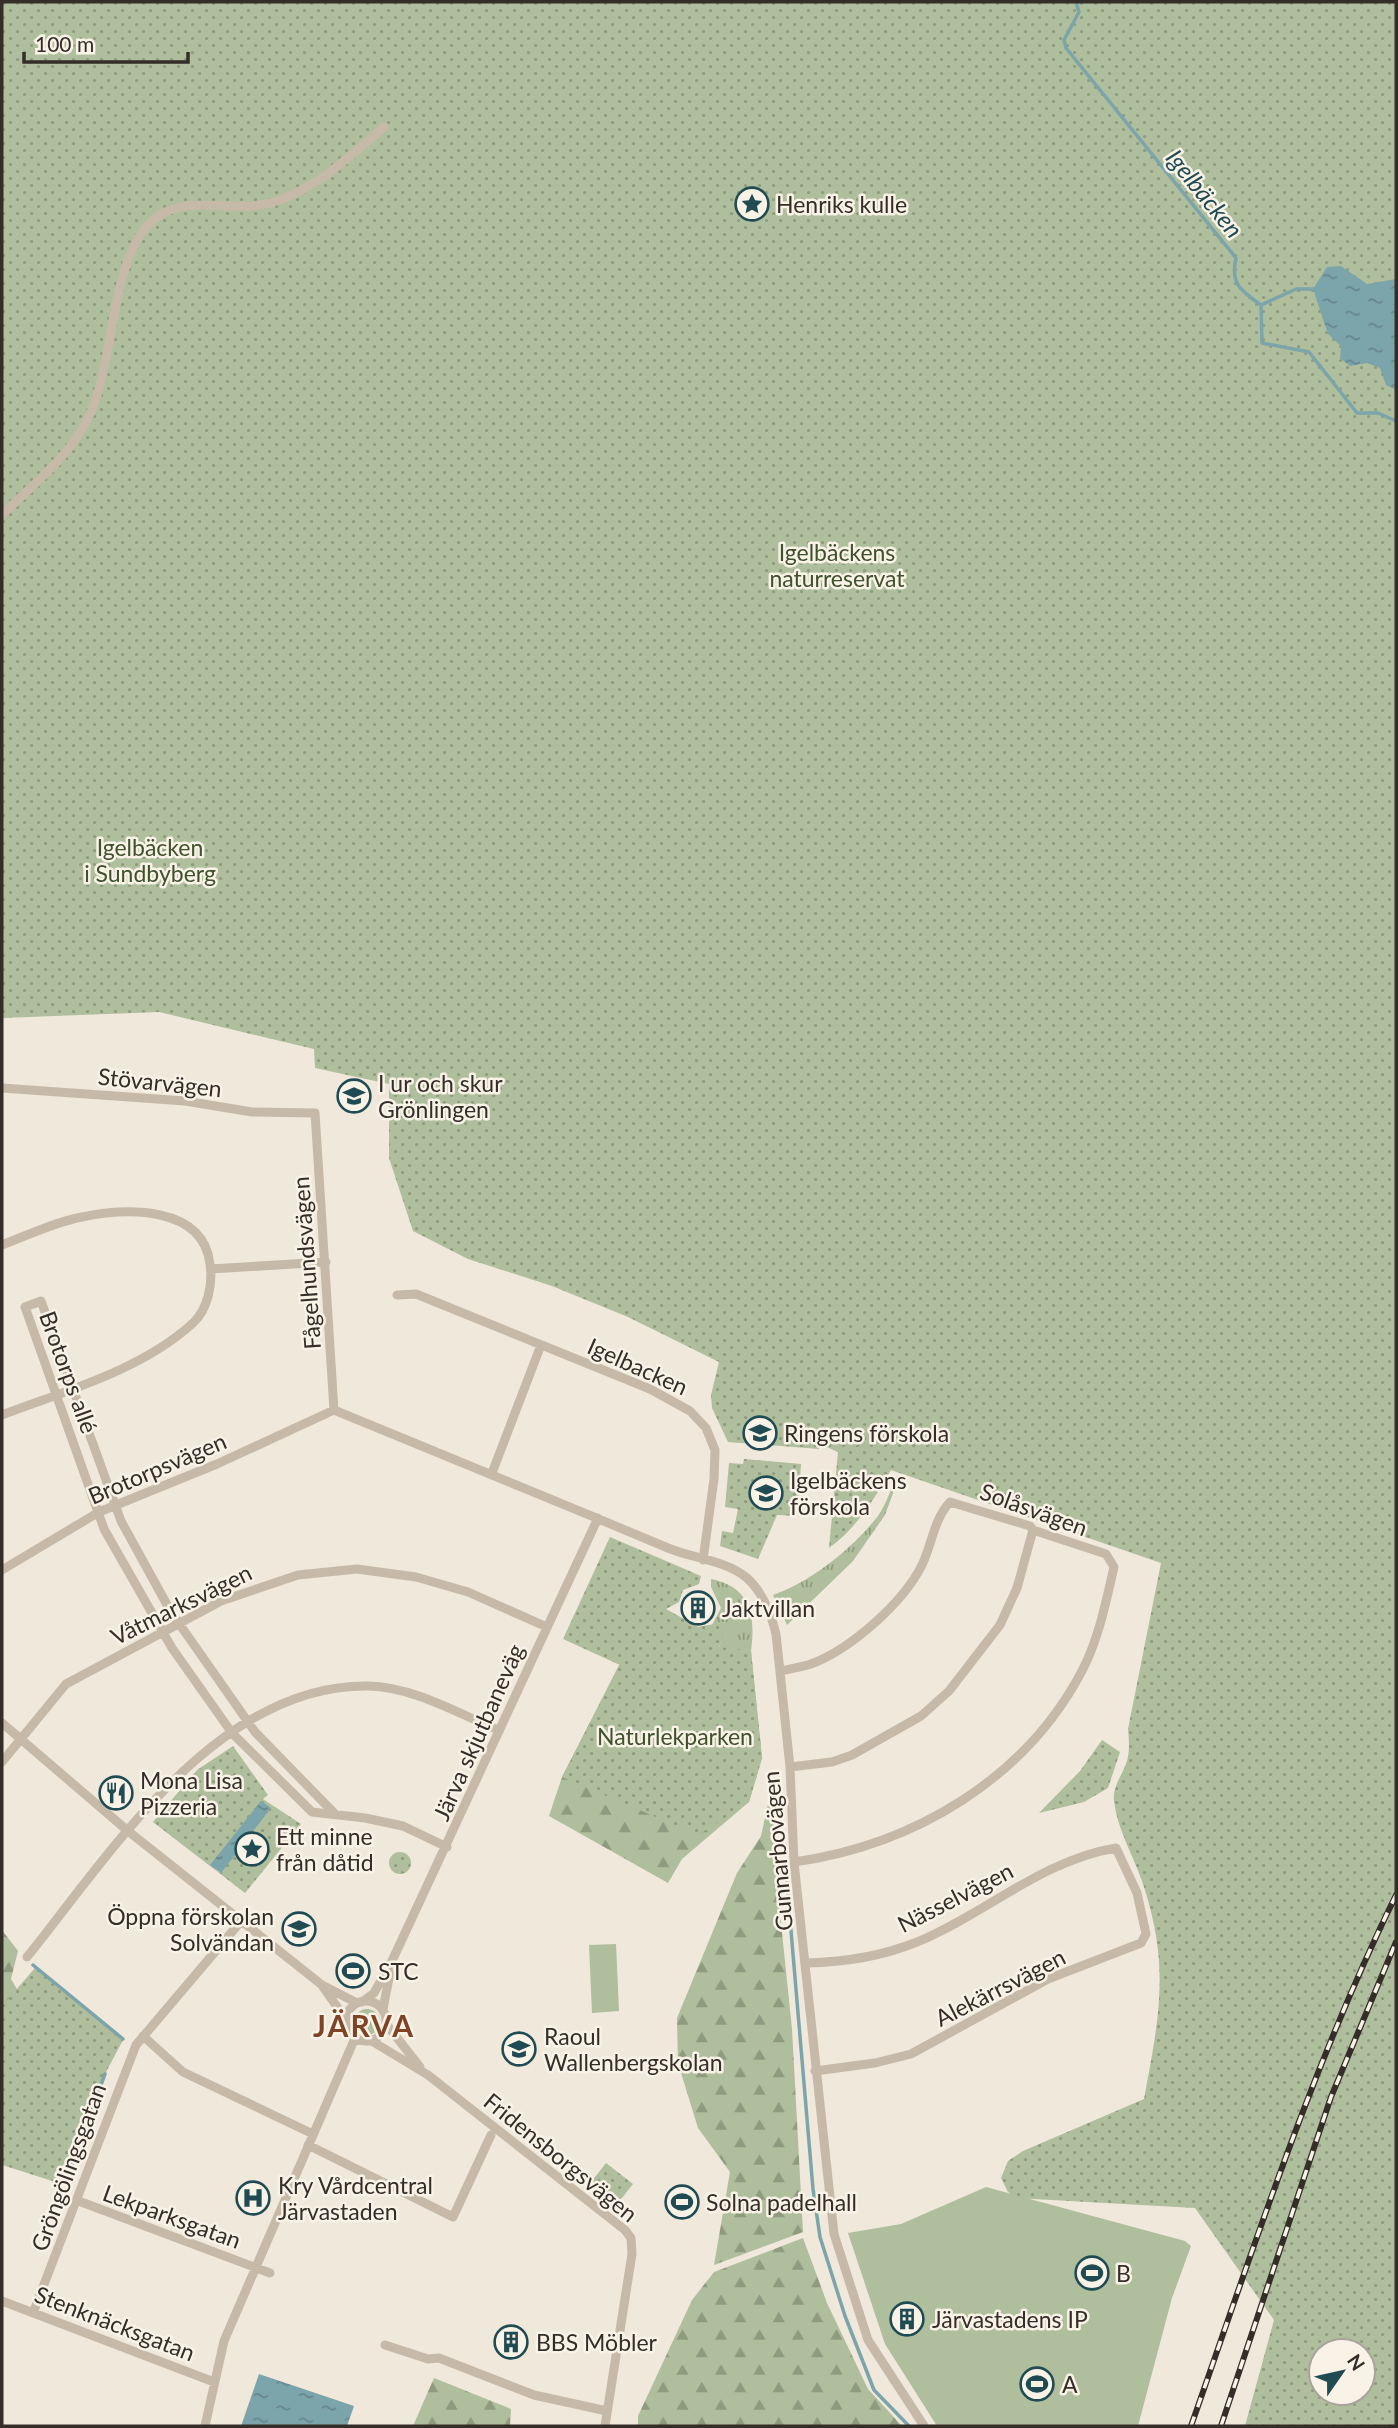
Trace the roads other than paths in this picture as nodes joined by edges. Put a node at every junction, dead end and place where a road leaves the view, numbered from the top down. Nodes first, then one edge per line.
1 (384, 127) dead end
2 (2, 515) edge
3 (2, 1088) edge
4 (315, 1113) joint
5 (2, 1245) edge
6 (326, 1262) junction
7 (211, 1269) junction
8 (397, 1295) dead end
9 (541, 1345) junction
10 (72, 1388) junction
11 (56, 1395) junction
12 (334, 1410) junction
13 (2, 1415) edge
14 (492, 1473) junction
15 (115, 1504) junction
16 (99, 1512) junction
17 (598, 1518) junction
18 (1033, 1530) junction
19 (703, 1560) junction
20 (2, 1570) edge
21 (178, 1623) junction
22 (547, 1627) junction
23 (162, 1631) junction
24 (780, 1671) junction
25 (248, 1722) junction
26 (2, 1723) edge
27 (498, 1730) junction
28 (232, 1733) junction
29 (21, 1738) junction
30 (2, 1762) edge
31 (790, 1768) junction
32 (335, 1814) junction
33 (128, 1831) junction
34 (446, 1847) junction
35 (1116, 1848) joint
36 (794, 1862) junction
37 (242, 1920) junction
38 (27, 1957) dead end
39 (392, 1961) junction
40 (806, 1963) junction
41 (321, 1985) junction
42 (359, 2003) junction
43 (383, 2009) junction
44 (345, 2018) junction
45 (387, 2025) junction
46 (143, 2036) junction
47 (355, 2038) junction
48 (370, 2040) junction
49 (815, 2071) junction
50 (428, 2075) junction
51 (313, 2134) junction
52 (491, 2135) dead end
53 (308, 2145) junction
54 (76, 2200) junction
55 (254, 2267) junction
56 (270, 2273) dead end
57 (2, 2301) edge
58 (33, 2313) junction
59 (385, 2345) dead end
60 (215, 2382) junction
61 (607, 2411) junction
62 (205, 2426) edge
63 (605, 2426) edge
64 (924, 2426) edge

1 - 2 street
3 - 4 street, Stövarvägen
4 - 6 street, Fågelhundsvägen
5 - 7 street
6 - 7 street
6 - 12 street, Fågelhundsvägen
7 - 10 street
8 - 9 street, Igelbacken
9 - 14 street
9 - 19 street, Igelbacken
10 - 11 street
10 - 11 street, Brotorps allé
10 - 15 street, Brotorps allé
11 - 13 street
11 - 16 street, Brotorps allé
12 - 14 street, Gunnarbovägen
12 - 15 street, Brotorpsvägen
14 - 17 street, Gunnarbovägen
15 - 16 street, Brotorpsvägen
15 - 21 street, Brotorps allé
16 - 20 street, Brotorpsvägen
16 - 23 street, Brotorps allé
17 - 19 street, Gunnarbovägen
17 - 22 street, Järva skjutbaneväg
18 - 24 street, Solåsvägen
18 - 31 street
18 - 36 street, Solåsvägen
19 - 24 street, Gunnarbovägen
21 - 22 street, Våtmarksvägen
21 - 23 street, Våtmarksvägen
21 - 25 street, Brotorps allé
22 - 27 street, Järva skjutbaneväg
23 - 28 street, Brotorps allé
23 - 29 street, Våtmarksvägen
24 - 31 street, Gunnarbovägen
25 - 27 street
25 - 28 street
25 - 32 street, Brotorps allé
26 - 29 street
27 - 34 street, Järva skjutbaneväg
28 - 32 street, Brotorps allé
28 - 33 street
29 - 30 street
29 - 33 street
31 - 36 street, Gunnarbovägen
32 - 34 street, Brotorps allé
33 - 37 street
33 - 38 street
34 - 39 street, Järva skjutbaneväg
35 - 40 street, Nässelvägen
35 - 49 street, Alekärrsvägen
36 - 40 street, Gunnarbovägen
37 - 41 street
37 - 46 street
39 - 42 street, Järva skjutbaneväg
39 - 43 street, Järva skjutbaneväg
40 - 49 street, Gunnarbovägen
41 - 42 street
41 - 44 street
42 - 43 street
42 - 44 street
43 - 45 street
44 - 47 street
45 - 48 street
45 - 50 street, Fridensborgsvägen
46 - 51 street
46 - 54 street, Gröngölingsgatan
47 - 48 street
47 - 51 street
48 - 50 street, Fridensborgsvägen
49 - 64 street, Gunnarbovägen
50 - 61 street, Fridensborgsvägen
51 - 53 street
52 - 53 street
53 - 55 street
54 - 55 street, Lekparksgatan
54 - 58 street, Gröngölingsgatan
55 - 56 street, Lekparksgatan
55 - 60 street
57 - 58 street, Stenknäcksgatan
58 - 60 street, Stenknäcksgatan
59 - 61 street
60 - 62 street
61 - 63 street, Fridensborgsvägen

